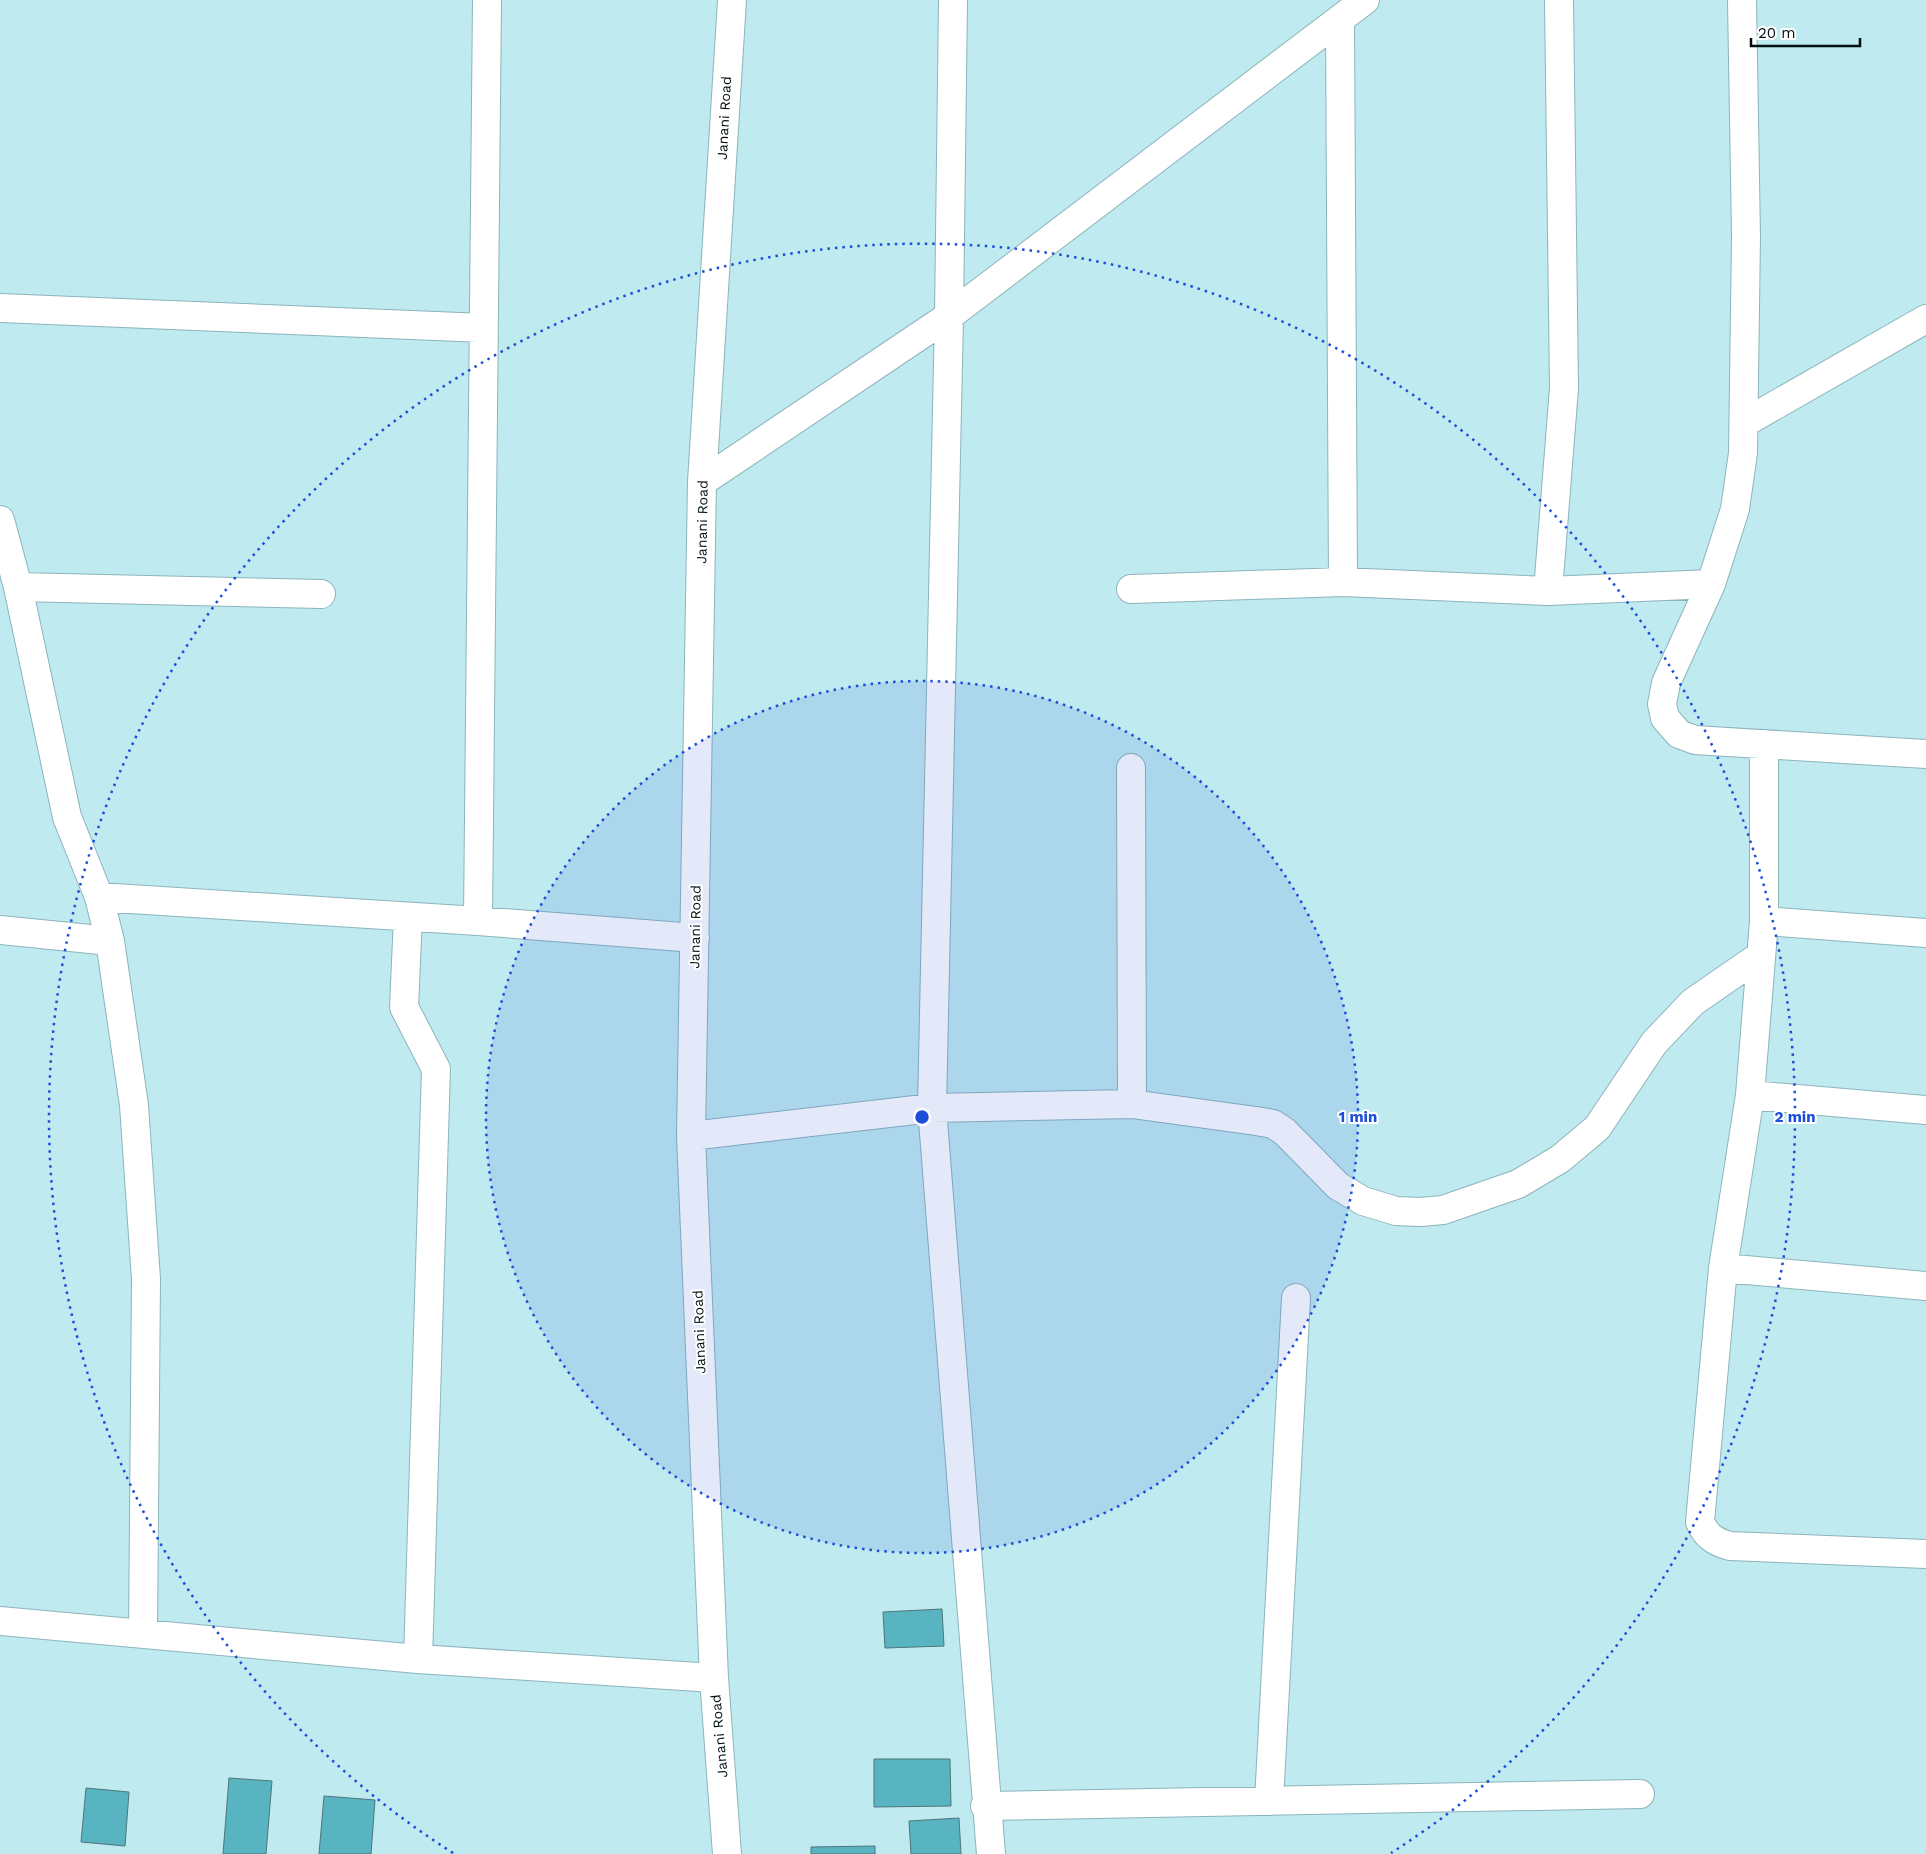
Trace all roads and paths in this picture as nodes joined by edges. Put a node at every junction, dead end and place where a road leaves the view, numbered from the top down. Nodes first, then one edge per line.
1 (487, 0) edge
2 (732, 0) edge
3 (954, 0) edge
4 (1364, 0) edge
5 (1559, 0) edge
6 (1742, 0) edge
7 (1340, 20) junction
8 (0, 308) edge
9 (949, 316) junction
10 (1926, 319) edge
11 (484, 328) junction
12 (1744, 423) junction
13 (702, 482) junction
14 (0, 520) edge
15 (1342, 582) junction
16 (1711, 584) junction
17 (18, 587) junction
18 (1131, 590) dead end
19 (1548, 591) junction
20 (321, 594) dead end
21 (1764, 744) junction
22 (1926, 754) edge
23 (1131, 768) dead end
24 (99, 897) junction
25 (408, 917) junction
26 (1764, 921) junction
27 (478, 922) junction
28 (0, 930) edge
29 (1926, 933) edge
30 (694, 938) junction
31 (110, 942) junction
32 (1761, 955) junction
33 (1750, 1095) junction
34 (1132, 1104) junction
35 (932, 1108) junction
36 (1926, 1110) edge
37 (691, 1136) junction
38 (1723, 1268) junction
39 (1926, 1286) edge
40 (1296, 1298) dead end
41 (1926, 1554) edge
42 (0, 1621) edge
43 (143, 1633) junction
44 (418, 1659) junction
45 (714, 1678) junction
46 (1640, 1794) dead end
47 (1269, 1801) junction
48 (986, 1806) junction
49 (727, 1854) edge
50 (990, 1854) edge

1 - 11 street
2 - 13 street, Janani Road
3 - 9 street
4 - 7 street
5 - 19 street
6 - 12 street
7 - 9 street
7 - 15 street
8 - 11 street
9 - 13 street
9 - 35 street
10 - 12 street
11 - 27 street
12 - 16 street
13 - 30 street, Janani Road
14 - 17 street
15 - 18 street
15 - 19 street
16 - 19 street
16 - 21 street
17 - 20 street
17 - 24 street
21 - 22 street
21 - 26 street
23 - 34 street
24 - 25 street
24 - 31 street
25 - 27 street
25 - 44 street
26 - 29 street
26 - 32 street
27 - 30 street
28 - 31 street
30 - 37 street, Janani Road
31 - 43 street
32 - 33 street
32 - 34 street
33 - 36 street
33 - 38 street
34 - 35 street
35 - 37 street
35 - 48 street
37 - 45 street, Janani Road
38 - 39 street
38 - 41 street
40 - 47 street
42 - 43 street
43 - 44 street
44 - 45 street
45 - 49 street, Janani Road
46 - 47 street
47 - 48 street
48 - 50 street

